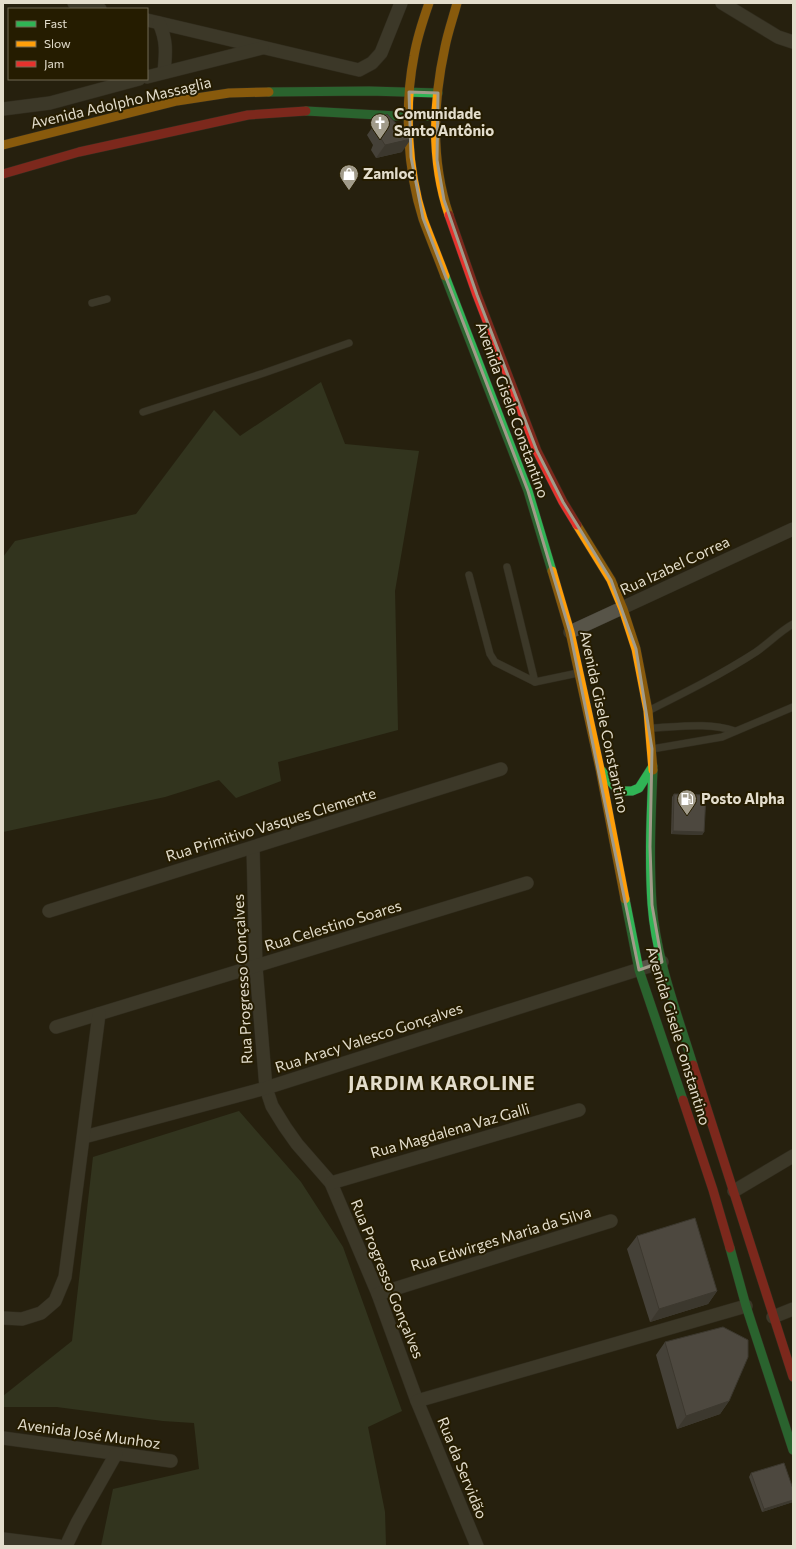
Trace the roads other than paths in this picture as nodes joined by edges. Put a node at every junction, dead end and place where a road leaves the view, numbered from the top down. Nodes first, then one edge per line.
1 (74, 3) edge
2 (401, 3) edge
3 (429, 3) edge
4 (457, 3) edge
5 (722, 3) edge
6 (96, 8) edge
7 (153, 21) edge
8 (793, 42) edge
9 (265, 47) junction
10 (414, 48) junction
11 (402, 69) dead end
12 (164, 72) junction
13 (148, 77) edge
14 (135, 80) edge
15 (393, 81) dead end
16 (369, 91) junction
17 (409, 92) junction
18 (438, 93) junction
19 (3, 109) edge
20 (407, 116) junction
21 (436, 116) junction
22 (3, 145) edge
23 (3, 174) edge
24 (107, 299) dead end
25 (92, 303) dead end
26 (349, 343) dead end
27 (143, 412) dead end
28 (793, 529) edge
29 (507, 567) dead end
30 (469, 575) dead end
31 (623, 609) junction
32 (793, 624) edge
33 (570, 632) junction
34 (579, 673) junction
35 (535, 682) junction
36 (793, 707) edge
37 (648, 711) junction
38 (650, 728) junction
39 (735, 731) junction
40 (652, 749) junction
41 (652, 766) junction
42 (502, 769) dead end
43 (600, 769) junction
44 (253, 848) junction
45 (527, 883) dead end
46 (49, 911) dead end
47 (662, 962) junction
48 (256, 967) junction
49 (639, 970) junction
50 (99, 1014) junction
51 (56, 1027) dead end
52 (266, 1088) junction
53 (579, 1110) dead end
54 (84, 1137) junction
55 (793, 1156) edge
56 (331, 1183) junction
57 (734, 1191) junction
58 (611, 1221) dead end
59 (378, 1294) junction
60 (746, 1306) junction
61 (793, 1309) edge
62 (773, 1317) junction
63 (3, 1318) edge
64 (793, 1377) edge
65 (417, 1401) junction
66 (790, 1431) edge
67 (3, 1438) edge
68 (793, 1450) edge
69 (116, 1454) junction
70 (171, 1461) dead end
71 (3, 1539) edge
72 (59, 1546) edge
73 (66, 1546) edge
74 (477, 1546) edge

1 - 6 street
2 - 9 street
3 - 10 main road, Avenida Gisele Constantino
4 - 18 main road, Avenida Gisele Constantino
5 - 8 street
7 - 9 street
7 - 12 street
9 - 12 street
10 - 11 main road
10 - 17 main road, Avenida Gisele Constantino
12 - 13 street
14 - 19 street
15 - 16 main road
16 - 17 main road, Avenida Adolpho Massaglia
16 - 22 main road, Avenida Adolpho Massaglia
17 - 18 main road, Avenida Adolpho Massaglia
17 - 20 main road, Avenida Gisele Constantino
18 - 21 main road, Avenida Gisele Constantino
20 - 21 main road
20 - 23 main road
20 - 33 main road, Avenida Gisele Constantino
21 - 31 main road, Avenida Gisele Constantino
24 - 25 lane
26 - 27 lane
28 - 31 street, Rua Izabel Correa
29 - 35 lane
30 - 35 lane
31 - 33 street, Rua Izabel Correa
31 - 37 main road, Avenida Gisele Constantino
32 - 37 lane
33 - 34 main road, Avenida Gisele Constantino
34 - 35 lane
34 - 43 main road, Avenida Gisele Constantino
36 - 39 lane
37 - 38 main road, Avenida Gisele Constantino
38 - 39 lane
38 - 40 main road, Avenida Gisele Constantino
39 - 40 lane
40 - 41 main road, Avenida Gisele Constantino
41 - 43 main road
41 - 47 main road, Avenida Gisele Constantino
42 - 44 street, Rua Primitivo Vasques Clemente
43 - 49 main road, Avenida Gisele Constantino
44 - 46 street, Rua Primitivo Vasques Clemente
44 - 48 street, Rua Progresso Gonçalves
45 - 48 street, Rua Celestino Soares
47 - 49 street, Rua Aracy Valesco Gonçalves
47 - 57 main road, Avenida Gisele Constantino
48 - 50 street, Rua Celestino Soares
48 - 52 street, Rua Progresso Gonçalves
49 - 52 street, Rua Aracy Valesco Gonçalves
49 - 60 main road, Avenida Gisele Constantino
50 - 51 street, Rua Celestino Soares
50 - 54 street
52 - 54 street, Rua Aracy Valesco Gonçalves
52 - 56 street, Rua Progresso Gonçalves
53 - 56 street, Rua Magdalena Vaz Galli
54 - 63 street
55 - 57 street
56 - 59 street, Rua Progresso Gonçalves
57 - 62 main road, Avenida Gisele Constantino
58 - 59 street, Rua Edwirges Maria da Silva
59 - 65 street, Rua Progresso Gonçalves
60 - 65 street
60 - 66 main road, Avenida Gisele Constantino
61 - 62 street
62 - 64 main road, Avenida Gisele Constantino
65 - 74 street, Rua da Servidão
66 - 68 main road, Avenida Gisele Constantino
67 - 69 street, Avenida José Munhoz
69 - 70 street, Avenida José Munhoz
69 - 73 street
71 - 72 street

